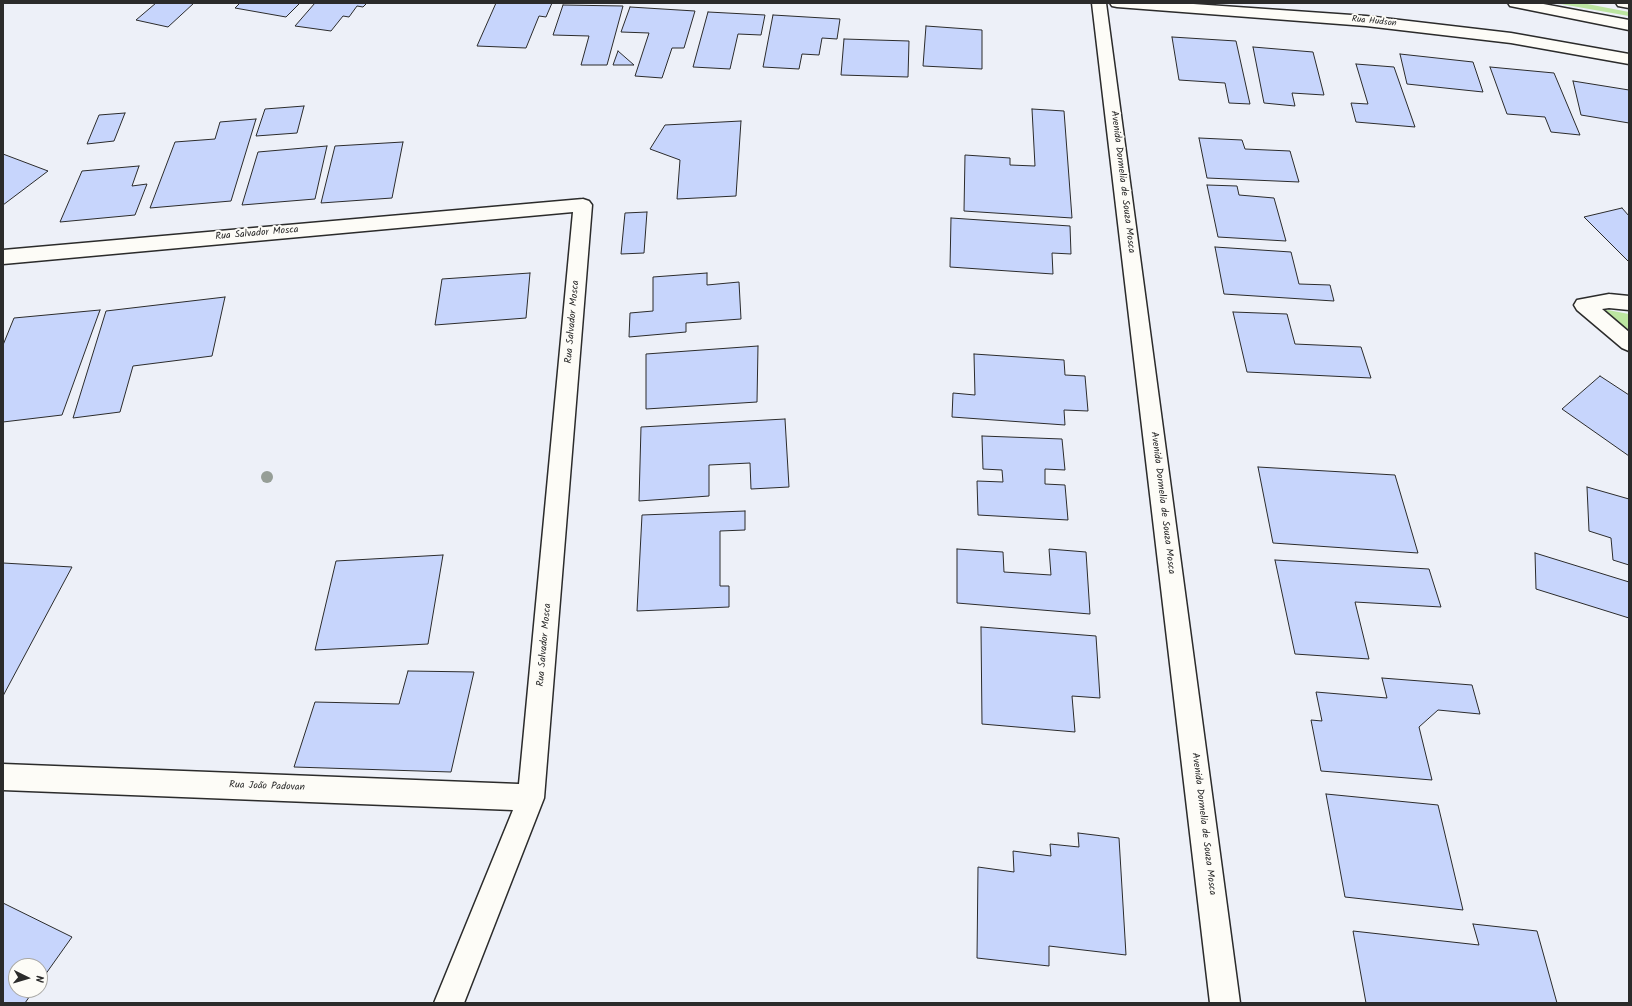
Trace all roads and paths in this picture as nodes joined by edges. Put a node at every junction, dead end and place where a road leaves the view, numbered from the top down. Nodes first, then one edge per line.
1 (1099, 3) edge
2 (1117, 3) edge
3 (1514, 3) edge
4 (1623, 3) edge
5 (1629, 4) edge
6 (1629, 25) edge
7 (1629, 58) edge
8 (3, 257) edge
9 (1629, 303) edge
10 (1629, 343) edge
11 (3, 777) edge
12 (531, 798) junction
13 (449, 1003) edge
14 (1225, 1003) edge

1 - 14 street, Avenida Dormelia de Souza Mosca
2 - 7 street, Rua Hudson
3 - 6 street
4 - 5 street
8 - 12 street, Rua Salvador Mosca
9 - 10 street
11 - 12 street, Rua João Padovan
12 - 13 street, Rua Salvador Mosca

